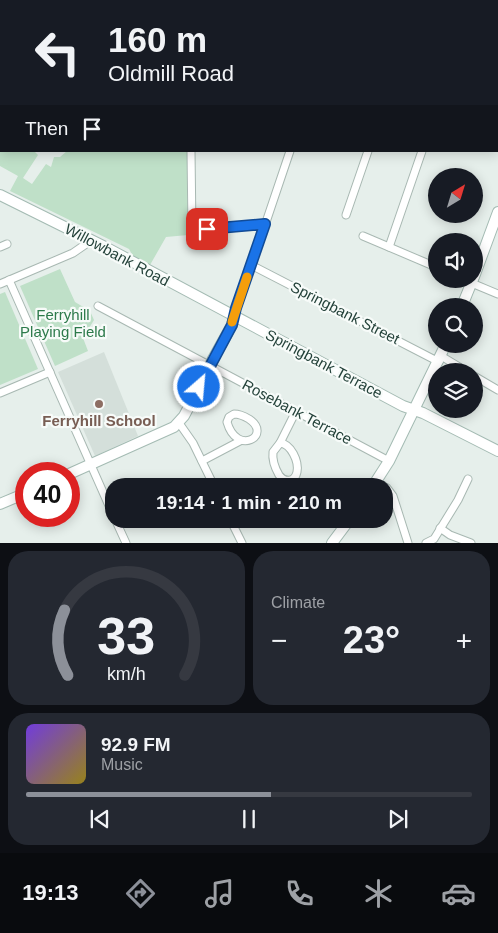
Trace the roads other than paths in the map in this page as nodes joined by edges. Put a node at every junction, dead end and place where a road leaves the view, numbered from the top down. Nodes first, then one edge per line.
1 (191, 152) edge
2 (290, 152) edge
3 (368, 152) edge
4 (422, 152) edge
5 (0, 196) edge
6 (346, 215) dead end
7 (497, 218) edge
8 (265, 224) junction
9 (363, 236) dead end
10 (89, 239) junction
11 (389, 246) junction
12 (483, 250) edge
13 (428, 263) edge
14 (251, 265) junction
15 (9, 280) junction
16 (0, 284) edge
17 (483, 286) edge
18 (498, 294) edge
19 (98, 306) dead end
20 (234, 316) junction
21 (442, 353) edge
22 (440, 359) junction
23 (449, 363) edge
24 (50, 372) junction
25 (483, 381) edge
26 (498, 390) edge
27 (0, 393) edge
28 (414, 410) junction
29 (296, 411) junction
30 (179, 423) junction
31 (240, 441) junction
32 (280, 443) junction
33 (498, 451) edge
34 (202, 461) junction
35 (389, 461) junction
36 (90, 465) junction
37 (80, 469) edge
38 (210, 478) edge
39 (379, 478) edge
40 (468, 479) dead end
41 (393, 496) edge
42 (15, 498) edge
43 (105, 498) edge
44 (0, 504) edge
45 (119, 528) edge
46 (234, 528) edge
47 (343, 528) edge
48 (440, 528) junction
49 (126, 543) edge
50 (242, 543) edge
51 (332, 543) edge
52 (408, 543) edge
53 (426, 543) edge
54 (471, 543) edge

1 - 8 street
2 - 8 street
3 - 6 street
4 - 11 street
5 - 10 street, Willowbank Road
7 - 12 street
8 - 14 street
9 - 11 street
10 - 15 street
10 - 20 street, Willowbank Road
11 - 13 street
14 - 20 street
14 - 22 street, Springbank Street
15 - 16 street
15 - 24 street
17 - 18 street
19 - 29 street, Rosebank Terrace
20 - 28 street, Springbank Terrace
20 - 30 street, bridge
21 - 22 street
22 - 23 street, Springbank Street
22 - 28 street
24 - 27 street
24 - 36 street
25 - 26 street
28 - 33 street, Springbank Terrace
28 - 35 street
29 - 32 street
29 - 35 street, Rosebank Terrace
30 - 34 street
30 - 36 street
31 - 31 street
31 - 34 street
32 - 32 street
34 - 38 street
35 - 39 street
36 - 37 street
36 - 43 street
40 - 48 street
41 - 52 street
42 - 44 street
45 - 49 street
46 - 50 street
47 - 51 street
48 - 53 street
48 - 54 street

